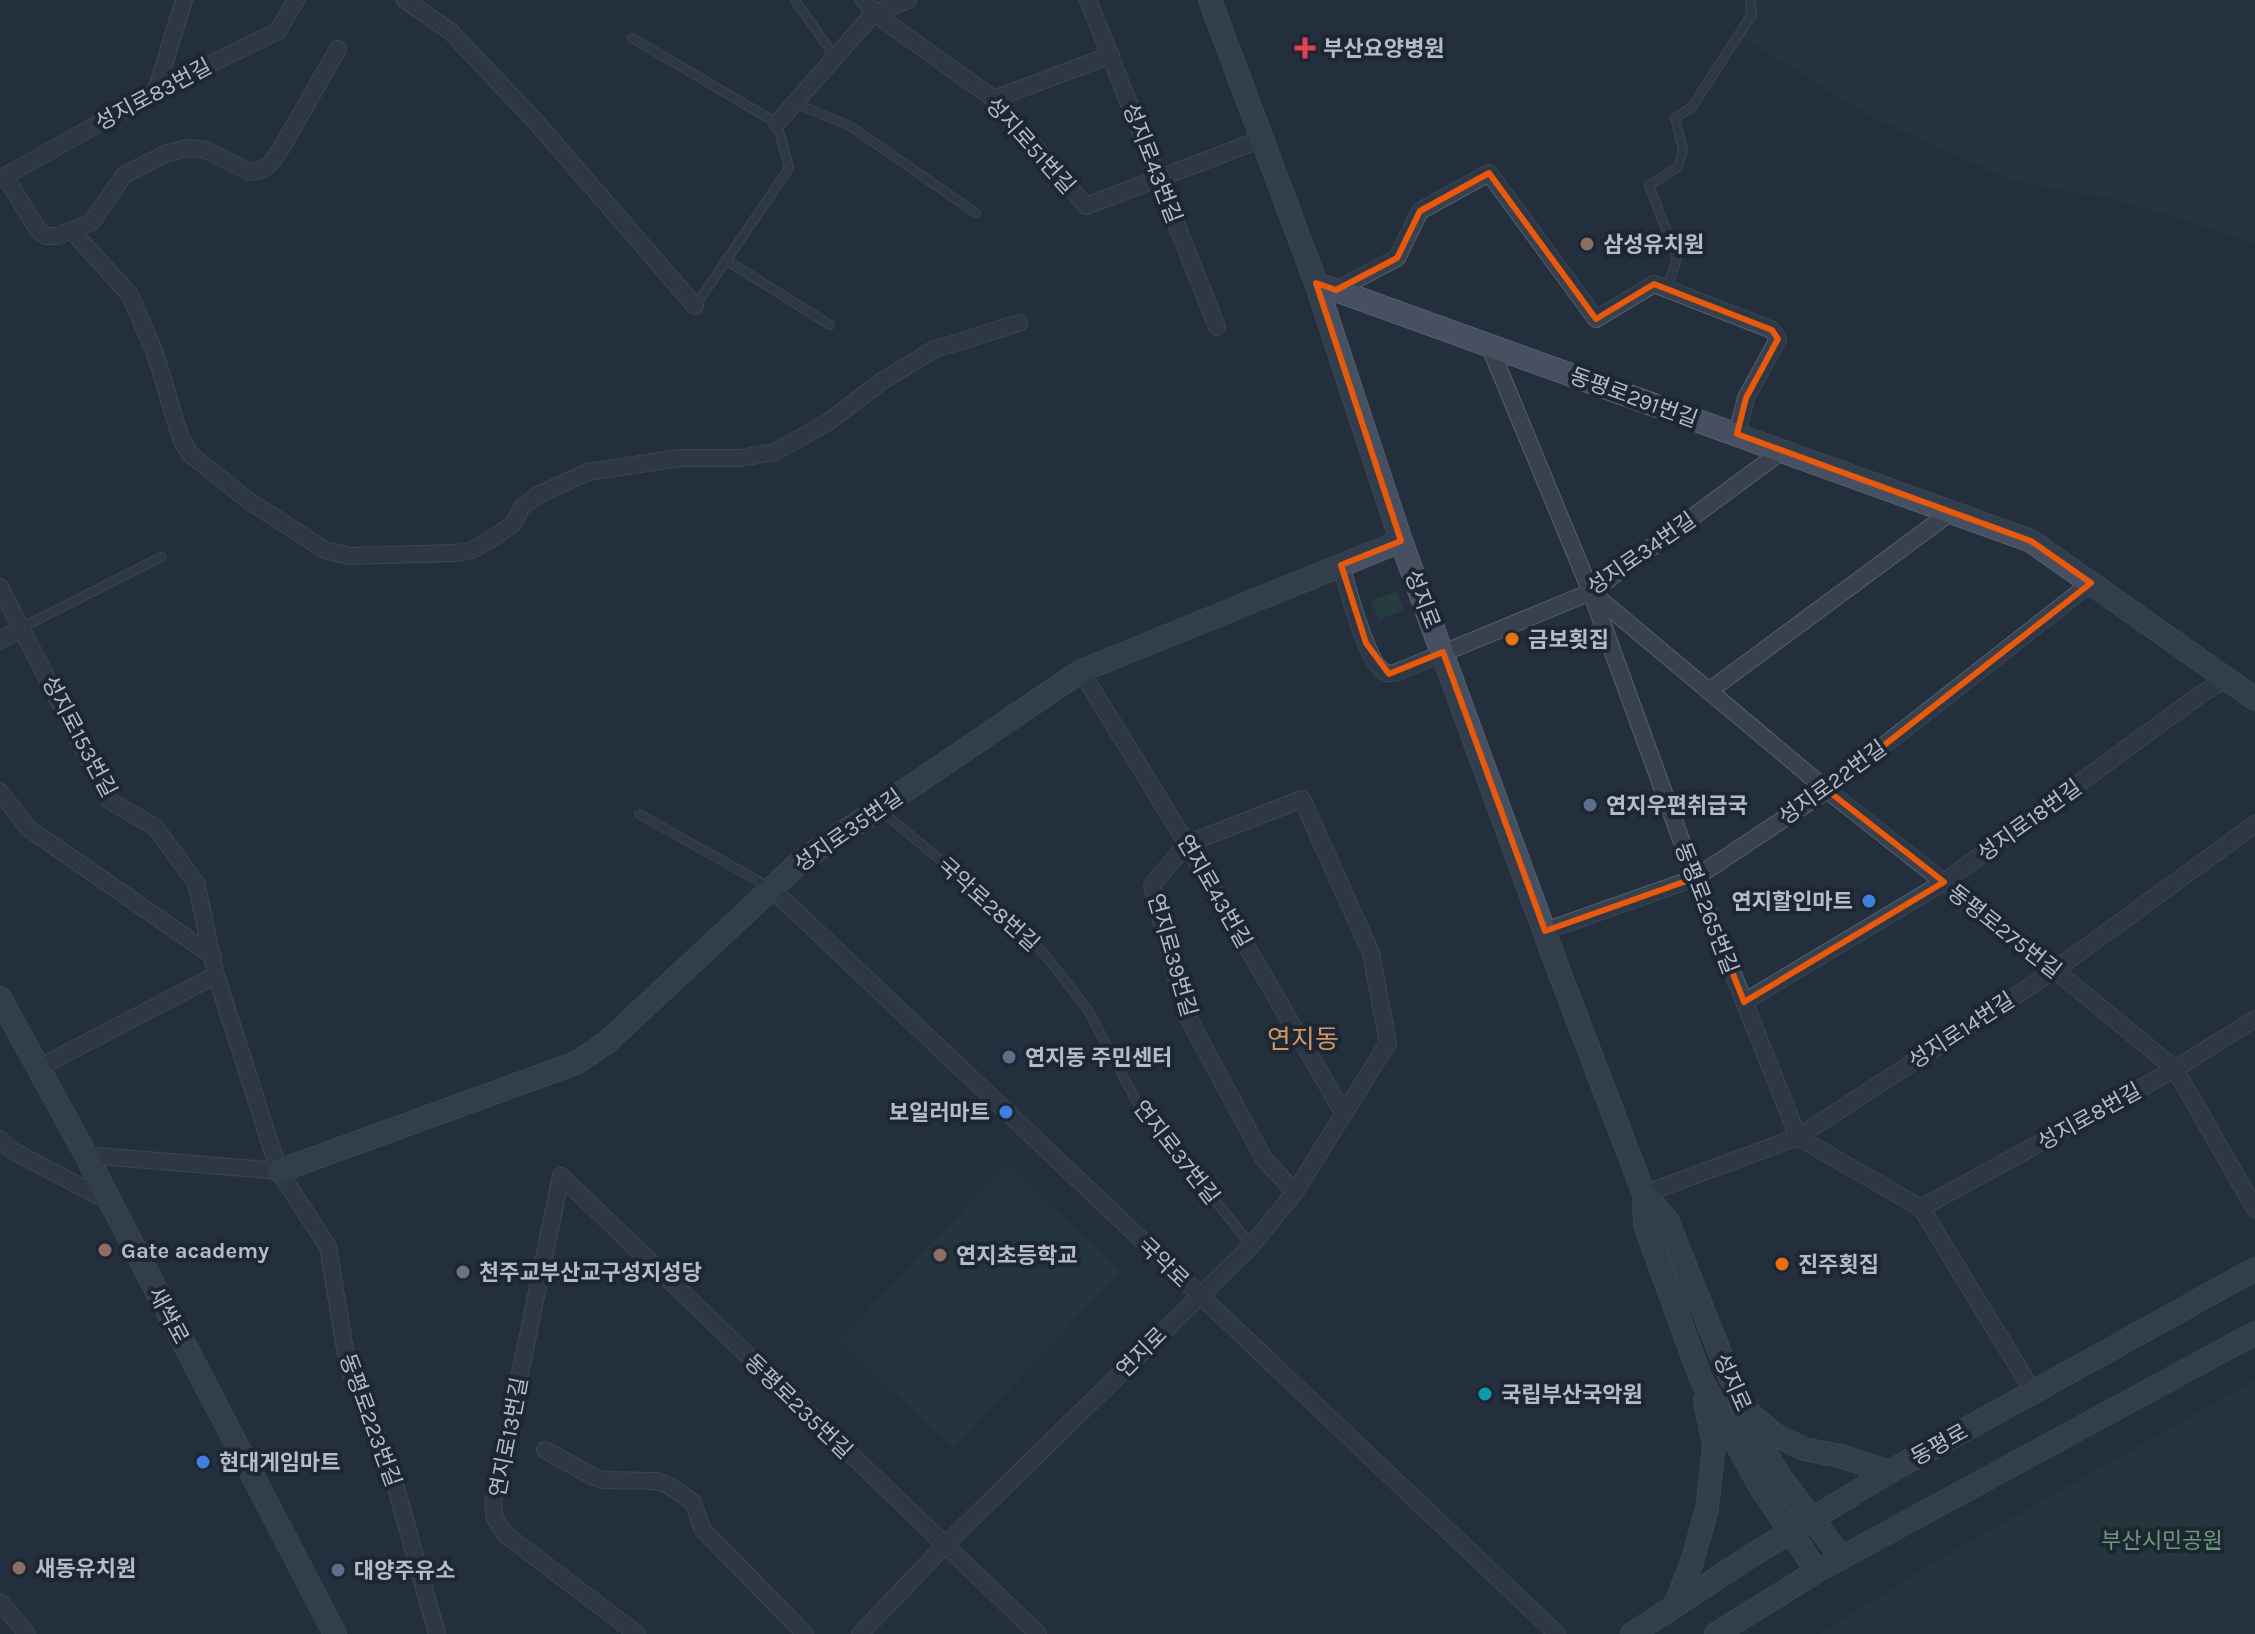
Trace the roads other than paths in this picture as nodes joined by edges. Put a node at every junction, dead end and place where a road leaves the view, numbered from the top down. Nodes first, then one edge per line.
1 (184, 0) edge
2 (296, 0) edge
3 (405, 0) edge
4 (795, 0) edge
5 (908, 0) edge
6 (1088, 0) edge
7 (1210, 0) edge
8 (1750, 0) edge
9 (869, 6) edge
10 (632, 38) dead end
11 (338, 49) dead end
12 (1111, 55) junction
13 (835, 57) junction
14 (156, 91) junction
15 (994, 99) junction
16 (794, 103) junction
17 (777, 123) junction
18 (1262, 139) junction
19 (2, 178) edge
20 (1158, 178) junction
21 (976, 213) dead end
22 (73, 232) junction
23 (726, 260) junction
24 (1326, 286) junction
25 (1666, 289) junction
26 (695, 306) joint
27 (1019, 323) dead end
28 (830, 325) dead end
29 (1217, 327) dead end
30 (1489, 345) junction
31 (1737, 434) junction
32 (1782, 451) junction
33 (1951, 512) junction
34 (1401, 541) junction
35 (161, 557) dead end
36 (1341, 565) junction
37 (2091, 583) junction
38 (0, 587) edge
39 (1591, 592) junction
40 (23, 628) junction
41 (0, 640) edge
42 (1443, 652) junction
43 (1081, 671) junction
44 (2227, 679) junction
45 (1709, 691) junction
46 (2255, 699) edge
47 (1827, 790) junction
48 (0, 792) edge
49 (878, 809) junction
50 (639, 814) dead end
51 (2255, 824) edge
52 (1187, 844) junction
53 (1695, 878) junction
54 (1944, 882) junction
55 (772, 889) junction
56 (1545, 931) junction
57 (213, 956) junction
58 (2055, 970) junction
59 (216, 975) junction
60 (0, 998) edge
61 (1744, 1002) junction
62 (1088, 1010) joint
63 (2255, 1019) edge
64 (1388, 1043) joint
65 (38, 1068) junction
66 (2175, 1069) junction
67 (1344, 1114) junction
68 (1798, 1137) junction
69 (0, 1139) edge
70 (86, 1155) junction
71 (279, 1171) junction
72 (561, 1176) joint
73 (1295, 1192) junction
74 (1644, 1194) junction
75 (110, 1202) junction
76 (1921, 1208) junction
77 (2255, 1209) edge
78 (1251, 1246) junction
79 (2255, 1269) edge
80 (1198, 1295) junction
81 (2255, 1333) edge
82 (1701, 1379) junction
83 (2034, 1393) junction
84 (1745, 1409) junction
85 (545, 1450) dead end
86 (1889, 1472) junction
87 (1814, 1518) junction
88 (1789, 1533) junction
89 (944, 1546) junction
90 (1842, 1558) junction
91 (1817, 1571) junction
92 (0, 1602) edge
93 (1675, 1606) junction
94 (27, 1634) edge
95 (335, 1634) edge
96 (437, 1634) edge
97 (637, 1634) edge
98 (805, 1634) edge
99 (860, 1634) edge
100 (1038, 1634) edge
101 (1557, 1634) edge
102 (1632, 1634) edge
103 (1716, 1634) edge

1 - 14 street
2 - 14 street, 성지로83번길
3 - 26 street
4 - 13 lane
5 - 9 street
6 - 12 street, 성지로43번길
7 - 18 main road, 성지로
8 - 25 lane
9 - 13 street
9 - 15 street, 성지로51번길
10 - 17 lane
11 - 22 street
12 - 15 street
12 - 20 street, 성지로43번길
13 - 16 street
14 - 19 street, 성지로83번길
15 - 20 street, 성지로51번길
16 - 17 street
16 - 21 lane
17 - 23 lane
18 - 20 street, 성지로51번길
18 - 24 main road, 성지로
19 - 22 street
20 - 29 street, 성지로43번길
22 - 27 street
23 - 26 lane
23 - 28 lane
24 - 25 street
24 - 30 main road, 동평로291번길
24 - 34 main road, 성지로
25 - 31 street
30 - 31 main road, 동평로291번길
30 - 39 street, 동평로265번길
31 - 32 main road, 동평로291번길
32 - 33 main road, 동평로291번길
32 - 39 street, 성지로34번길
33 - 37 main road, 동평로291번길
33 - 45 street
34 - 36 main road, 성지로35번길
34 - 42 main road, 성지로
35 - 40 lane
36 - 42 street, 성지로34번길
36 - 43 main road, 성지로35번길
37 - 44 main road, 동평로291번길
37 - 47 street, 성지로22번길
38 - 40 street, 성지로153번길
39 - 42 street, 성지로34번길
39 - 45 street, 동평로275번길
39 - 53 street, 동평로265번길
40 - 41 street
40 - 57 street, 성지로153번길
42 - 56 main road, 성지로
43 - 49 main road, 성지로35번길
43 - 52 street, 연지로43번길
44 - 46 main road, 동평로291번길
44 - 54 street, 성지로18번길
45 - 47 street, 동평로275번길
47 - 53 street, 성지로22번길
47 - 54 street, 동평로275번길
48 - 57 street
49 - 55 main road, 성지로35번길
49 - 62 lane, 국악로28번길
50 - 55 lane
51 - 58 street, 성지로14번길
52 - 64 street, 연지로39번길
52 - 67 street, 연지로43번길
52 - 73 street, 연지로39번길
53 - 56 street, 성지로22번길
53 - 61 street, 동평로265번길
54 - 58 street, 동평로275번길
54 - 61 street, 성지로18번길
55 - 71 main road, 성지로35번길
55 - 80 street, 국악로
56 - 74 main road, 성지로
57 - 59 street, 성지로153번길
58 - 66 street, 동평로275번길
58 - 68 street, 성지로14번길
59 - 65 street
59 - 71 street, 성지로153번길
60 - 65 main road, 새싹로
61 - 68 street, 동평로265번길
62 - 78 lane, 연지로37번길
63 - 66 street, 성지로8번길
64 - 67 street, 연지로
65 - 70 main road, 새싹로
66 - 76 street, 성지로8번길
66 - 77 street, 동평로275번길
67 - 73 street, 연지로
68 - 74 street, 성지로14번길
68 - 76 street
69 - 75 street
70 - 71 street
70 - 75 main road, 새싹로
71 - 96 street, 동평로223번길
72 - 89 street, 동평로235번길
72 - 97 street, 연지로13번길
73 - 78 street, 연지로
74 - 82 main road, 성지로
74 - 84 main road, 성지로
75 - 95 main road, 새싹로
76 - 83 street
78 - 80 street, 연지로
79 - 83 main road, 동평로
80 - 89 street, 연지로
80 - 101 street, 국악로
81 - 90 main road
82 - 88 main road, 성지로
82 - 93 main road, 성지로
83 - 86 main road, 동평로
84 - 86 main road
84 - 87 main road, 성지로
85 - 98 street
86 - 87 main road, 동평로
87 - 88 main road, 동평로
87 - 90 main road, 성지로
88 - 91 main road, 성지로
88 - 93 main road, 동평로
89 - 99 street, 연지로
89 - 100 street, 동평로235번길
90 - 91 main road
91 - 103 main road
92 - 94 street
93 - 102 main road, 동평로

